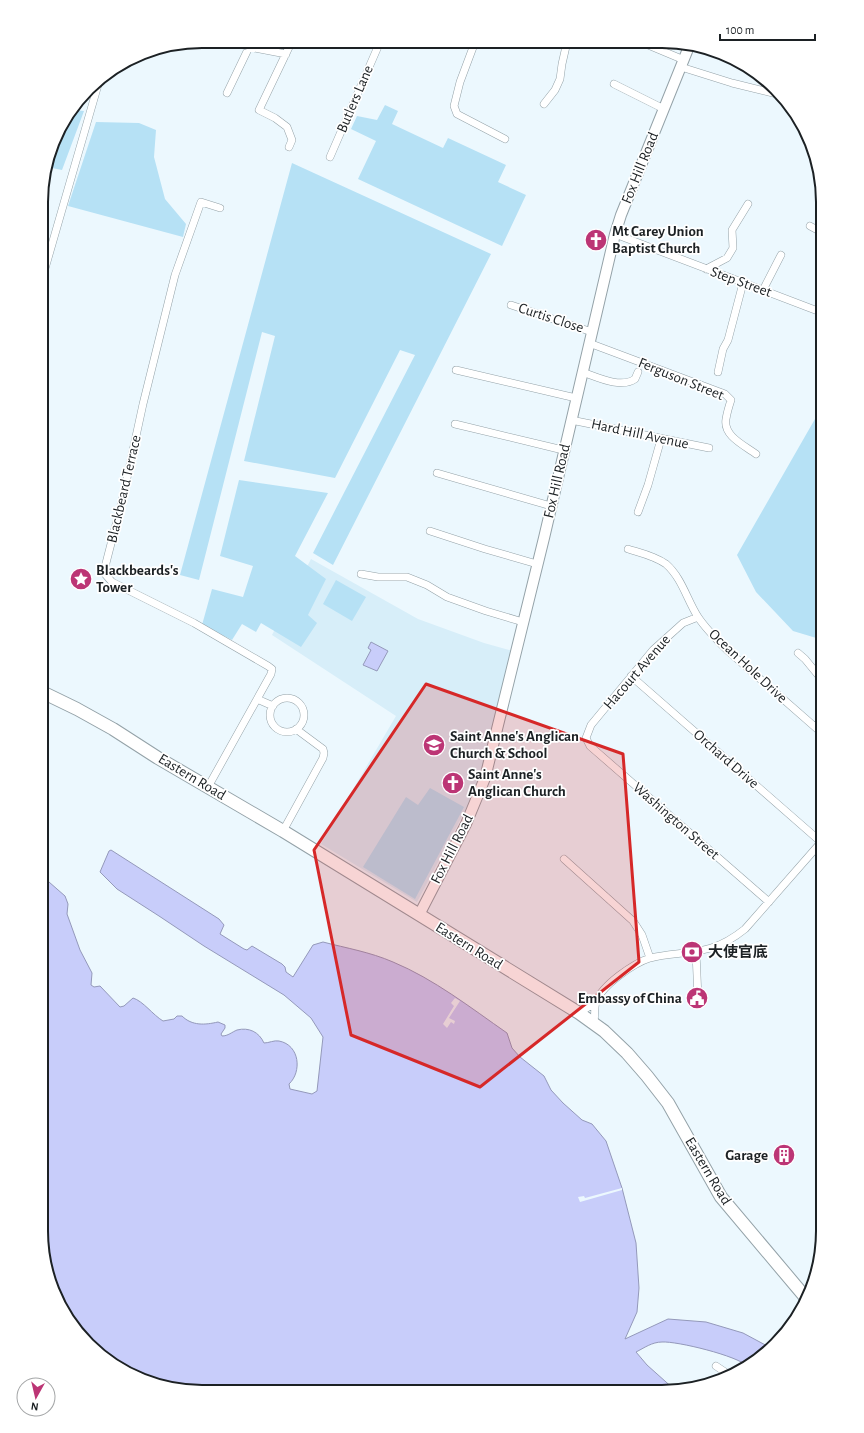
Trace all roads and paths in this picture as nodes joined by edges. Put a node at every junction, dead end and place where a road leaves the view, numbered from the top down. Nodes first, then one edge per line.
1 (248, 48) edge
2 (264, 48) edge
3 (289, 48) edge
4 (377, 48) edge
5 (473, 48) edge
6 (566, 48) edge
7 (653, 48) edge
8 (688, 50) edge
9 (286, 54) junction
10 (683, 63) junction
11 (614, 84) dead end
12 (97, 89) edge
13 (770, 92) edge
14 (227, 93) dead end
15 (544, 104) dead end
16 (664, 109) junction
17 (505, 139) dead end
18 (289, 147) dead end
19 (330, 157) dead end
20 (748, 204) dead end
21 (220, 208) dead end
22 (810, 226) dead end
23 (816, 229) edge
24 (615, 234) junction
25 (781, 255) dead end
26 (48, 258) edge
27 (706, 269) junction
28 (743, 283) junction
29 (763, 290) junction
30 (511, 305) dead end
31 (816, 309) edge
32 (592, 332) junction
33 (589, 343) junction
34 (456, 370) dead end
35 (582, 372) junction
36 (638, 372) dead end
37 (718, 372) dead end
38 (576, 398) junction
39 (571, 420) junction
40 (455, 424) dead end
41 (660, 439) junction
42 (708, 448) dead end
43 (563, 450) junction
44 (756, 454) dead end
45 (437, 473) dead end
46 (551, 506) junction
47 (638, 512) dead end
48 (430, 531) dead end
49 (628, 550) dead end
50 (537, 564) junction
51 (361, 574) dead end
52 (698, 617) junction
53 (523, 622) junction
54 (798, 654) dead end
55 (816, 672) edge
56 (631, 676) junction
57 (48, 695) edge
58 (257, 700) junction
59 (273, 706) junction
60 (815, 727) edge
61 (296, 729) junction
62 (586, 738) joint
63 (208, 787) junction
64 (283, 831) junction
65 (816, 836) edge
66 (816, 848) edge
67 (564, 859) dead end
68 (768, 902) junction
69 (419, 915) junction
70 (696, 952) junction
71 (650, 958) junction
72 (698, 999) dead end
73 (596, 1002) junction
74 (579, 1013) junction
75 (594, 1023) junction
76 (802, 1294) edge
77 (716, 1366) dead end
78 (724, 1372) edge

1 - 14 street
2 - 9 street
3 - 9 street
4 - 19 street, Butlers Lane
5 - 17 street
6 - 15 street
7 - 10 street
8 - 10 main road, Fox Hill Road
9 - 18 street
10 - 13 street
10 - 16 main road, Fox Hill Road
11 - 16 street
12 - 26 street
16 - 24 main road, Fox Hill Road
20 - 27 street
21 - 58 street, Blackbeard Terrace
22 - 23 street
24 - 27 street, Step Street
24 - 32 main road, Fox Hill Road
25 - 29 street
27 - 28 street, Step Street
28 - 29 street, Step Street
28 - 37 street
29 - 31 street, Step Street
30 - 32 street, Curtis Close
32 - 33 main road, Fox Hill Road
33 - 35 main road, Fox Hill Road
33 - 44 street, Ferguson Street
34 - 38 street
35 - 36 street
35 - 38 main road, Fox Hill Road
38 - 39 main road, Fox Hill Road
39 - 41 street, Hard Hill Avenue
39 - 43 main road, Fox Hill Road
40 - 43 street
41 - 42 street, Hard Hill Avenue
41 - 47 street
43 - 46 main road, Fox Hill Road
45 - 46 street
46 - 50 main road, Fox Hill Road
48 - 50 street
49 - 52 street, Ocean Hole Drive
50 - 53 main road, Fox Hill Road
51 - 53 street
52 - 56 street, Hacourt Avenue
52 - 60 street, Ocean Hole Drive
53 - 69 main road, Fox Hill Road
54 - 55 street
56 - 62 street, Hacourt Avenue
56 - 65 street, Orchard Drive
57 - 63 highway, Eastern Road
58 - 59 street
58 - 63 street, Blackbeard Terrace
59 - 61 street
59 - 61 street
61 - 64 street
62 - 68 street, Washington Street
63 - 64 highway, Eastern Road
64 - 69 highway, Eastern Road
66 - 68 street
67 - 71 street
68 - 70 street
69 - 74 highway, Eastern Road
70 - 71 street
70 - 72 street
71 - 73 street
73 - 74 street
73 - 75 street
74 - 75 highway, Eastern Road
75 - 76 highway, Eastern Road
77 - 78 street

